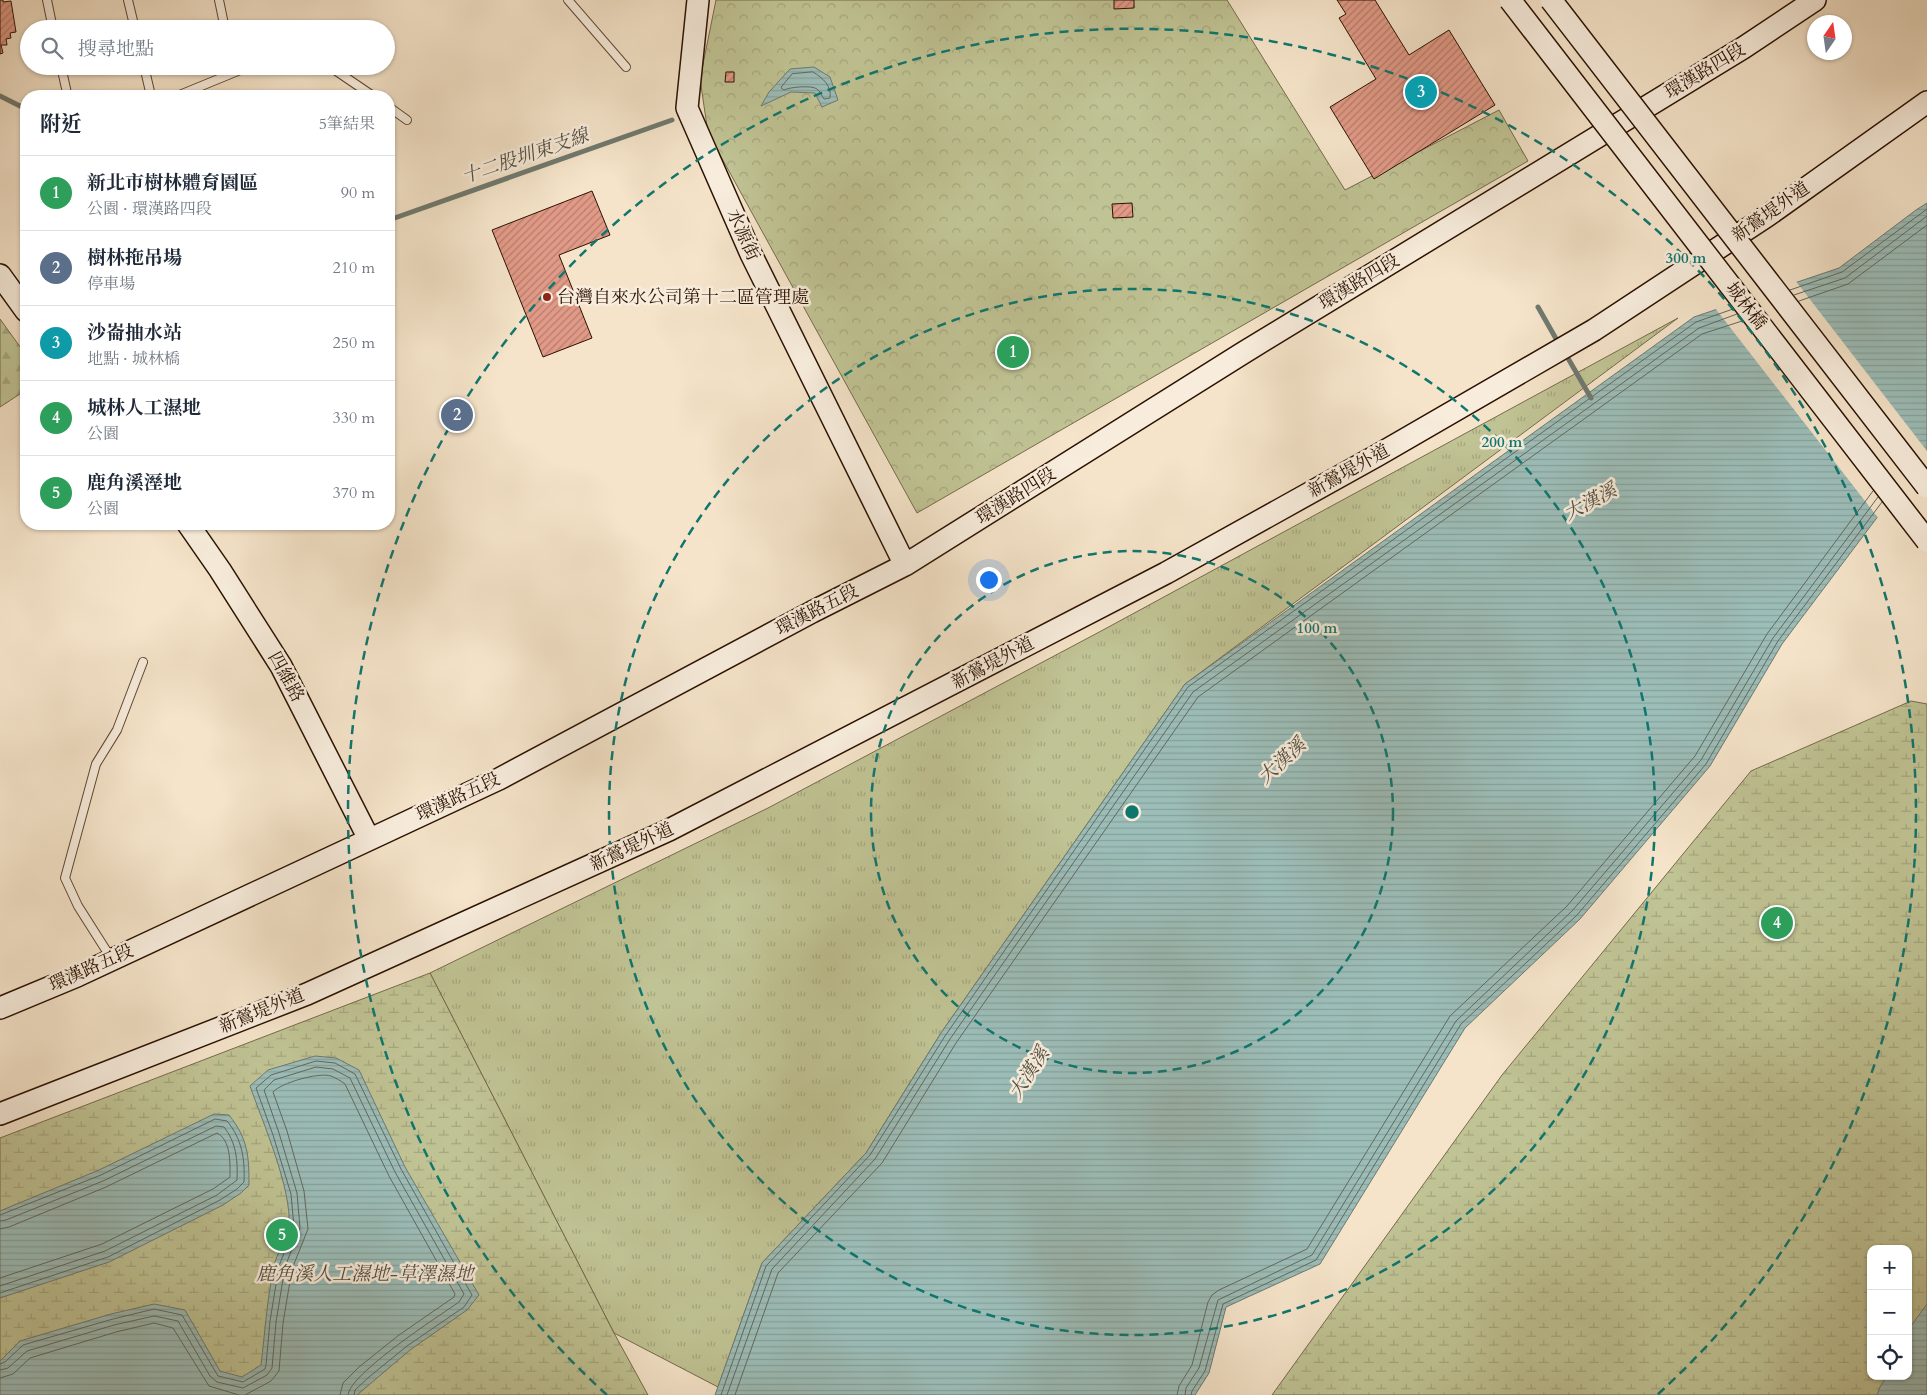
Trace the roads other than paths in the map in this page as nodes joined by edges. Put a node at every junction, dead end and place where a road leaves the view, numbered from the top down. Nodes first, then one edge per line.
1 (47, 0) edge
2 (128, 0) edge
3 (219, 0) edge
4 (568, 0) edge
5 (698, 0) edge
6 (1510, 0) edge
7 (1551, 0) edge
8 (1815, 0) edge
9 (51, 20) edge
10 (132, 20) edge
11 (223, 20) edge
12 (626, 67) dead end
13 (64, 75) edge
14 (146, 75) edge
15 (228, 75) edge
16 (342, 75) edge
17 (66, 90) edge
18 (150, 90) edge
19 (192, 90) edge
20 (364, 90) edge
21 (1927, 102) edge
22 (395, 111) edge
23 (407, 120) dead end
24 (0, 275) edge
25 (20, 303) edge
26 (1927, 488) edge
27 (192, 530) edge
28 (1927, 542) edge
29 (905, 565) junction
30 (143, 662) dead end
31 (368, 839) junction
32 (112, 959) junction
33 (0, 1008) edge
34 (0, 1114) edge

1 - 9 lane
2 - 10 lane
3 - 11 lane
4 - 12 lane
5 - 29 street, 水源街
6 - 28 street, 城林橋, bridge
7 - 26 street, 城林橋, bridge
8 - 29 street, 環漢路四段
13 - 17 lane
14 - 18 lane
15 - 19 lane
16 - 20 lane
21 - 34 street, 新鶯堤外道
22 - 23 lane
24 - 25 street
27 - 31 street, 四維路
29 - 31 street, 環漢路五段
30 - 32 lane
31 - 32 street, 環漢路五段
32 - 33 street, 環漢路五段

